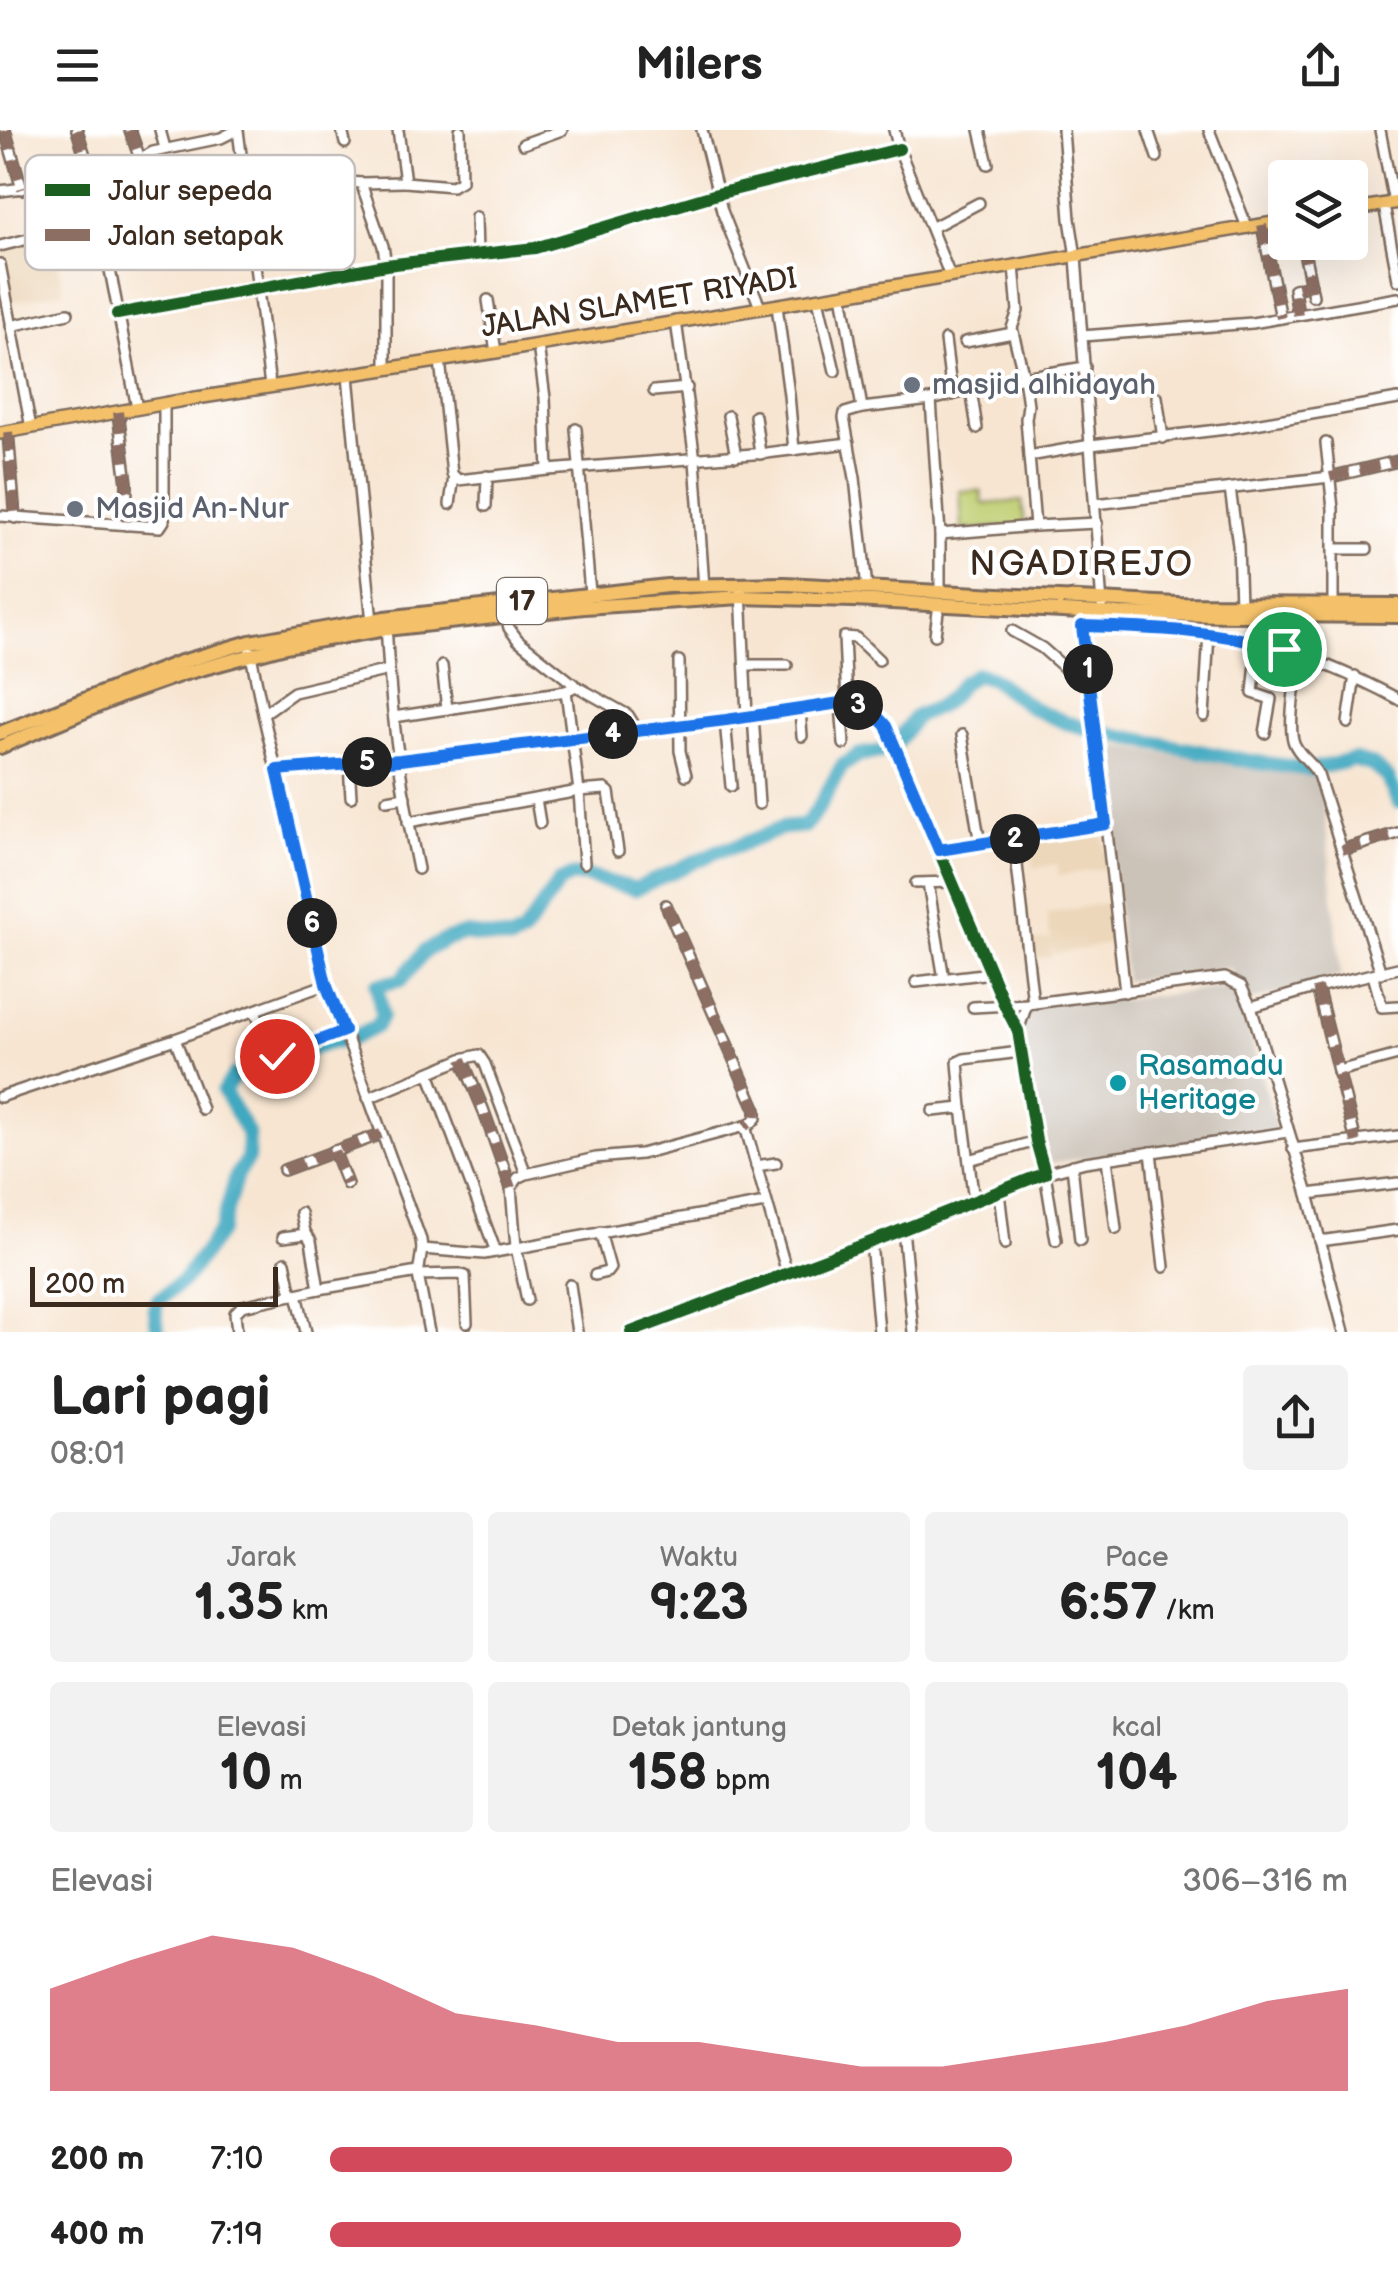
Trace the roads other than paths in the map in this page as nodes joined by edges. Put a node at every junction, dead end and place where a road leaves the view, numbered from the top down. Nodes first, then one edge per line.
1 (5, 130) edge
2 (76, 130) edge
3 (130, 130) edge
4 (160, 130) edge
5 (237, 130) edge
6 (342, 130) edge
7 (398, 130) edge
8 (460, 130) edge
9 (562, 130) edge
10 (702, 130) edge
11 (894, 130) edge
12 (980, 130) edge
13 (1063, 130) edge
14 (1148, 130) edge
15 (1209, 130) edge
16 (1380, 130) edge
17 (345, 143) dead end
18 (523, 144) dead end
19 (164, 148) junction
20 (899, 149) junction
21 (84, 155) edge
22 (138, 155) edge
23 (150, 155) edge
24 (240, 155) edge
25 (1157, 157) dead end
26 (988, 164) dead end
27 (405, 182) junction
28 (355, 183) edge
29 (360, 183) junction
30 (22, 189) junction
31 (25, 189) edge
32 (0, 192) edge
33 (717, 194) junction
34 (979, 202) dead end
35 (1392, 203) edge
36 (476, 217) dead end
37 (1268, 223) edge
38 (1262, 224) junction
39 (931, 228) junction
40 (1248, 228) junction
41 (25, 240) edge
42 (0, 246) edge
43 (477, 254) junction
44 (1076, 257) junction
45 (1306, 260) edge
46 (0, 264) edge
47 (386, 265) junction
48 (1014, 266) junction
49 (109, 270) edge
50 (254, 270) edge
51 (950, 276) junction
52 (1398, 280) edge
53 (256, 287) junction
54 (842, 294) junction
55 (818, 298) junction
56 (1398, 298) edge
57 (488, 300) dead end
58 (777, 306) junction
59 (760, 307) junction
60 (68, 313) dead end
61 (117, 314) junction
62 (1298, 315) junction
63 (1281, 318) junction
64 (676, 322) junction
65 (11, 326) junction
66 (1013, 333) junction
67 (1082, 336) junction
68 (945, 340) dead end
69 (965, 342) dead end
70 (538, 345) junction
71 (496, 352) junction
72 (440, 360) junction
73 (1085, 368) junction
74 (386, 369) junction
75 (834, 372) dead end
76 (348, 376) junction
77 (1024, 377) junction
78 (270, 386) junction
79 (687, 388) junction
80 (971, 390) junction
81 (654, 391) dead end
82 (952, 395) junction
83 (1157, 398) dead end
84 (1398, 399) edge
85 (931, 400) junction
86 (164, 404) junction
87 (137, 408) junction
88 (862, 408) junction
89 (118, 412) junction
90 (728, 416) dead end
91 (755, 416) dead end
92 (31, 428) junction
93 (977, 428) dead end
94 (576, 429) dead end
95 (4, 433) edge
96 (1162, 438) junction
97 (849, 443) junction
98 (1326, 444) dead end
99 (1091, 445) junction
100 (794, 450) junction
101 (760, 454) junction
102 (736, 456) junction
103 (1030, 456) junction
104 (695, 460) junction
105 (1398, 461) edge
106 (578, 469) junction
107 (548, 470) junction
108 (487, 476) junction
109 (454, 477) junction
110 (1330, 477) junction
111 (1230, 490) junction
112 (450, 504) dead end
113 (1095, 504) junction
114 (486, 506) dead end
115 (0, 516) edge
116 (15, 518) junction
117 (1097, 524) junction
118 (126, 525) junction
119 (1035, 526) junction
120 (940, 534) junction
121 (1334, 549) junction
122 (1366, 549) dead end
123 (704, 584) junction
124 (866, 588) junction
125 (741, 590) junction
126 (590, 594) junction
127 (940, 598) junction
128 (705, 599) junction
129 (1240, 604) junction
130 (1333, 605) junction
131 (1398, 605) edge
132 (1102, 606) junction
133 (1082, 612) junction
134 (506, 616) junction
135 (1290, 616) junction
136 (1398, 616) edge
137 (379, 624) junction
138 (1012, 631) dead end
139 (1210, 632) junction
140 (935, 635) dead end
141 (1258, 642) junction
142 (250, 648) junction
143 (1294, 652) junction
144 (879, 660) dead end
145 (679, 661) dead end
146 (744, 665) junction
147 (442, 666) dead end
148 (787, 666) dead end
149 (389, 670) junction
150 (1355, 676) junction
151 (571, 689) junction
152 (1090, 690) junction
153 (1398, 699) edge
154 (844, 703) junction
155 (447, 709) junction
156 (800, 710) junction
157 (263, 714) junction
158 (750, 716) junction
159 (1204, 716) dead end
160 (394, 717) junction
161 (726, 720) junction
162 (1348, 723) dead end
163 (678, 725) junction
164 (638, 731) junction
165 (1265, 733) dead end
166 (0, 734) edge
167 (962, 735) dead end
168 (802, 736) dead end
169 (573, 739) junction
170 (844, 744) dead end
171 (0, 747) edge
172 (400, 760) junction
173 (348, 764) junction
174 (277, 770) junction
175 (686, 775) dead end
176 (732, 786) dead end
177 (579, 791) junction
178 (351, 797) dead end
179 (405, 797) junction
180 (387, 800) dead end
181 (536, 800) junction
182 (759, 804) dead end
183 (408, 822) junction
184 (540, 823) dead end
185 (1106, 824) junction
186 (1398, 833) edge
187 (1014, 840) junction
188 (980, 844) junction
189 (939, 850) junction
190 (1342, 850) junction
191 (618, 851) dead end
192 (584, 863) dead end
193 (418, 869) dead end
194 (952, 882) junction
195 (916, 883) dead end
196 (928, 883) junction
197 (666, 905) dead end
198 (1398, 968) edge
199 (991, 972) junction
200 (1377, 974) junction
201 (944, 978) junction
202 (916, 982) dead end
203 (326, 984) junction
204 (1317, 987) junction
205 (1125, 992) junction
206 (1030, 1004) junction
207 (1005, 1006) junction
208 (1398, 1006) edge
209 (973, 1007) dead end
210 (1251, 1008) junction
211 (255, 1011) junction
212 (1018, 1031) junction
213 (344, 1033) junction
214 (175, 1039) junction
215 (1020, 1052) junction
216 (1398, 1055) edge
217 (462, 1059) junction
218 (1338, 1071) junction
219 (429, 1073) junction
220 (0, 1097) edge
221 (368, 1098) junction
222 (962, 1108) junction
223 (202, 1109) dead end
224 (932, 1111) dead end
225 (744, 1126) junction
226 (1288, 1132) junction
227 (381, 1134) junction
228 (1398, 1136) edge
229 (1036, 1141) junction
230 (1356, 1142) junction
231 (1293, 1150) junction
232 (334, 1151) junction
233 (1151, 1152) junction
234 (1108, 1159) junction
235 (969, 1160) junction
236 (776, 1163) dead end
237 (1072, 1165) junction
238 (756, 1166) junction
239 (284, 1170) dead end
240 (1044, 1173) junction
241 (526, 1174) junction
242 (1398, 1182) edge
243 (346, 1184) dead end
244 (511, 1188) junction
245 (999, 1192) junction
246 (1308, 1194) junction
247 (974, 1201) junction
248 (765, 1203) junction
249 (301, 1213) dead end
250 (903, 1229) junction
251 (1116, 1229) dead end
252 (1398, 1230) edge
253 (600, 1232) junction
254 (306, 1234) junction
255 (283, 1237) dead end
256 (1056, 1240) dead end
257 (1080, 1240) dead end
258 (1320, 1241) junction
259 (871, 1242) junction
260 (1005, 1244) dead end
261 (516, 1247) junction
262 (422, 1252) junction
263 (496, 1252) junction
264 (285, 1262) dead end
265 (1164, 1267) dead end
266 (418, 1273) junction
267 (787, 1274) junction
268 (596, 1276) dead end
269 (570, 1285) dead end
270 (319, 1289) junction
271 (294, 1295) junction
272 (527, 1300) dead end
273 (467, 1323) dead end
274 (237, 1332) edge
275 (306, 1332) edge
276 (429, 1332) edge
277 (577, 1332) edge
278 (631, 1332) edge
279 (879, 1332) edge
280 (913, 1332) edge
281 (1344, 1332) edge

1 - 30 street
2 - 21 street
3 - 22 street
4 - 19 street
5 - 19 street
5 - 24 street
6 - 17 street
7 - 27 street
8 - 27 street
9 - 18 street
10 - 33 street
11 - 20 street
12 - 26 street
13 - 44 street
14 - 25 street
15 - 40 street
16 - 35 street
19 - 23 street
20 - 33 street
20 - 39 street
27 - 29 street
28 - 29 street
29 - 47 street
30 - 31 street
30 - 32 street
33 - 43 street
33 - 59 street
34 - 39 street
35 - 52 street
36 - 43 street
37 - 38 main road, JALAN SLAMET RIYADI
38 - 40 main road, JALAN SLAMET RIYADI
38 - 63 street
39 - 51 street
40 - 44 main road, JALAN SLAMET RIYADI
41 - 42 street
43 - 47 street
44 - 48 main road, JALAN SLAMET RIYADI
44 - 67 street
45 - 62 street
46 - 65 street
47 - 53 street
47 - 74 street
48 - 51 main road, JALAN SLAMET RIYADI
48 - 66 street
49 - 61 street
50 - 53 street
51 - 54 main road, JALAN SLAMET RIYADI
53 - 61 street
53 - 78 street
54 - 55 main road, JALAN SLAMET RIYADI
54 - 88 street
55 - 58 main road, JALAN SLAMET RIYADI
55 - 75 street
56 - 62 street
57 - 71 street
58 - 59 main road, JALAN SLAMET RIYADI
58 - 100 street
59 - 64 main road, JALAN SLAMET RIYADI
60 - 65 street
61 - 87 street
62 - 63 street
63 - 67 street
64 - 70 main road, JALAN SLAMET RIYADI
64 - 79 street
65 - 92 street
66 - 69 street
66 - 77 street
67 - 73 street
68 - 82 street
70 - 71 main road, JALAN SLAMET RIYADI
70 - 107 street
71 - 72 main road, JALAN SLAMET RIYADI
72 - 74 main road, JALAN SLAMET RIYADI
72 - 109 street
73 - 77 street
73 - 99 street
74 - 76 main road, JALAN SLAMET RIYADI
76 - 78 main road, JALAN SLAMET RIYADI
76 - 137 street
77 - 80 street
77 - 103 street
78 - 86 main road, JALAN SLAMET RIYADI
79 - 81 street
79 - 104 street
80 - 82 street
80 - 93 street
82 - 85 street
83 - 96 street
84 - 96 street
85 - 88 street
85 - 120 street
86 - 87 main road, JALAN SLAMET RIYADI
86 - 118 street
87 - 89 main road, JALAN SLAMET RIYADI
88 - 97 street
89 - 92 main road, JALAN SLAMET RIYADI
89 - 118 street
90 - 102 street
91 - 101 street
92 - 95 main road, JALAN SLAMET RIYADI
94 - 106 street
95 - 116 street
96 - 99 street
97 - 100 street
97 - 124 street
98 - 110 street
99 - 103 street
99 - 113 street
100 - 101 street
101 - 102 street
102 - 104 street
103 - 119 street
104 - 106 street
104 - 123 street
105 - 110 street
106 - 107 street
106 - 126 street
107 - 108 street
108 - 109 street
108 - 114 street
109 - 112 street
110 - 111 street
110 - 121 street
111 - 113 street
111 - 129 street
113 - 117 street
115 - 116 street
116 - 118 street
117 - 119 street
117 - 132 street
119 - 120 street
120 - 127 street
121 - 122 street
121 - 130 street
123 - 125 highway, 17
123 - 126 highway, 17
123 - 128 street
124 - 125 highway, 17
124 - 127 highway, 17
125 - 127 highway, 17
125 - 128 highway, 17
125 - 146 street
126 - 137 highway, 17
127 - 133 highway, 17
127 - 140 street
128 - 134 highway, 17
129 - 130 highway, 17
129 - 132 highway, 17
130 - 131 highway, 17
132 - 133 highway, 17
132 - 135 highway, 17
133 - 139 street
133 - 152 street
134 - 137 highway, 17
134 - 151 street
135 - 136 highway, 17
135 - 143 street
137 - 142 highway, 17
137 - 149 street
138 - 152 street
139 - 141 street
139 - 159 street
141 - 143 street
141 - 165 street
142 - 157 street
142 - 166 highway, 17
142 - 171 highway, 17
143 - 150 street
143 - 190 street
144 - 154 street
145 - 163 street
146 - 148 street
146 - 158 street
147 - 155 street
149 - 157 street
149 - 160 street
150 - 153 street
150 - 162 street
151 - 155 street
151 - 164 street
151 - 169 street
152 - 185 street
154 - 156 street
154 - 170 street
154 - 189 street
155 - 160 street
156 - 158 street
156 - 168 street
157 - 174 street
158 - 161 street
158 - 182 street
160 - 172 street
161 - 163 street
161 - 176 street
163 - 164 street
163 - 175 street
164 - 169 street
167 - 188 street
169 - 172 street
169 - 177 street
172 - 173 street
172 - 179 street
173 - 174 street
173 - 178 street
174 - 203 street
177 - 181 street
177 - 191 street
177 - 192 street
179 - 180 street
179 - 183 street
181 - 183 street
181 - 184 street
183 - 193 street
185 - 187 street
185 - 205 street
186 - 190 street
187 - 188 street
187 - 206 street
188 - 189 street
189 - 194 street
190 - 200 street
194 - 196 street
194 - 199 street
195 - 196 street
196 - 201 street
197 - 225 street
198 - 200 street
199 - 201 street
199 - 207 street
200 - 204 street
200 - 208 street
201 - 202 street
203 - 211 street
203 - 213 street
204 - 210 street
204 - 218 street
205 - 206 street
205 - 210 street
206 - 207 street
206 - 212 street
207 - 209 street
207 - 212 street
210 - 226 street
211 - 213 street
211 - 214 street
212 - 215 street
213 - 221 street
214 - 220 street
214 - 223 street
215 - 222 street
215 - 229 street
216 - 218 street
217 - 219 street
217 - 241 street
217 - 244 street
218 - 230 street
219 - 221 street
219 - 263 street
221 - 227 street
222 - 224 street
222 - 235 street
225 - 238 street
225 - 241 street
226 - 231 street
226 - 233 street
227 - 232 street
227 - 262 street
228 - 230 street
229 - 235 street
229 - 240 street
230 - 231 street
231 - 246 street
232 - 239 street
232 - 243 street
233 - 234 street
233 - 265 street
234 - 237 street
234 - 251 street
235 - 247 street
236 - 238 street
237 - 240 street
237 - 257 street
238 - 248 street
240 - 245 street
240 - 256 street
241 - 244 street
242 - 246 street
244 - 261 street
245 - 247 street
245 - 260 street
246 - 258 street
247 - 250 street
248 - 253 street
248 - 267 street
249 - 254 street
250 - 259 street
250 - 280 street
252 - 258 street
253 - 261 street
253 - 268 street
254 - 255 street
254 - 270 street
258 - 281 street
259 - 267 street
259 - 279 street
261 - 263 street
261 - 272 street
262 - 263 street
262 - 266 street
264 - 271 street
266 - 270 street
266 - 273 street
266 - 276 street
267 - 278 street
269 - 277 street
270 - 271 street
271 - 274 street
271 - 275 street

